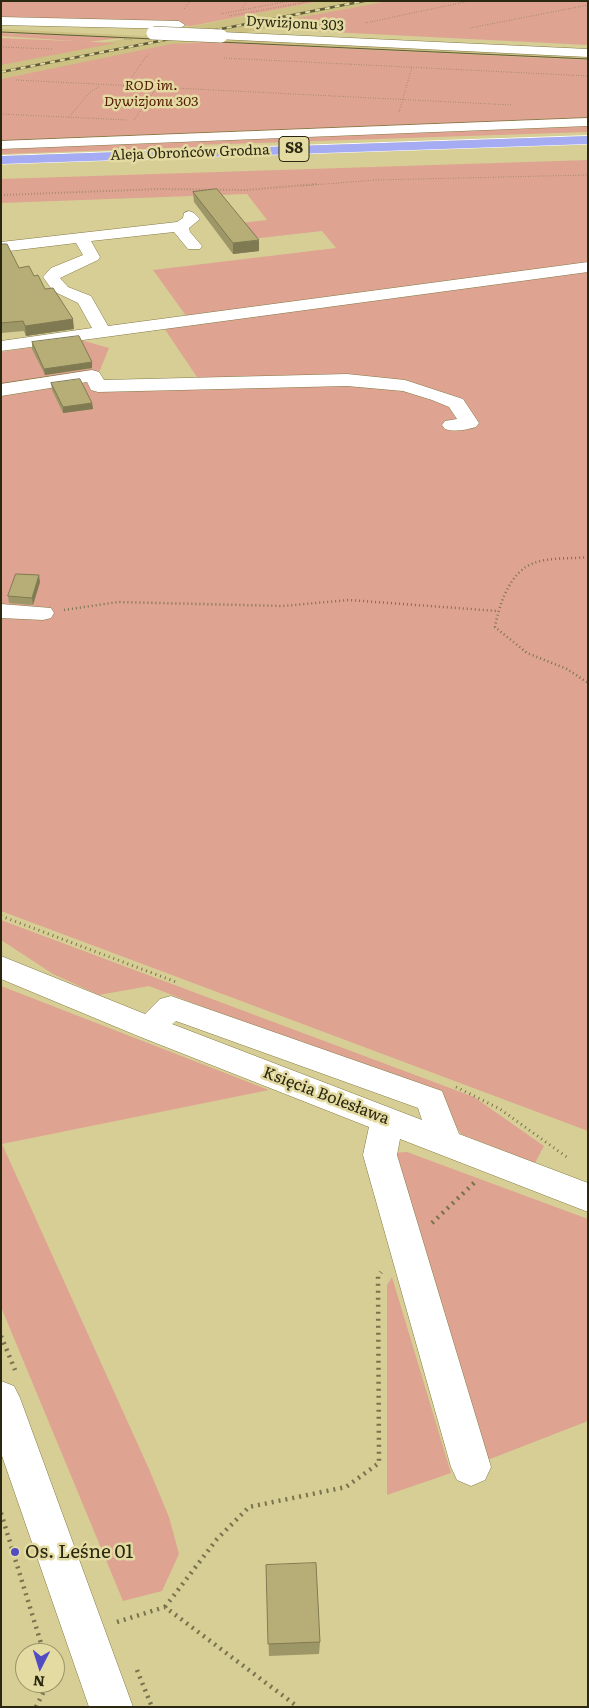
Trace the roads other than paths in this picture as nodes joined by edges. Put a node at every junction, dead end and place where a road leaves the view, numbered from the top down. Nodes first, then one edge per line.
1 (1, 21) edge
2 (1, 26) edge
3 (179, 26) dead end
4 (588, 53) edge
5 (588, 122) edge
6 (588, 140) edge
7 (1, 145) edge
8 (588, 152) edge
9 (1, 160) edge
10 (1, 172) edge
11 (81, 238) junction
12 (194, 246) dead end
13 (1, 247) edge
14 (588, 267) edge
15 (103, 332) junction
16 (1, 346) edge
17 (41, 384) junction
18 (61, 386) edge
19 (1, 390) edge
20 (452, 425) dead end
21 (1, 611) edge
22 (43, 613) road end
23 (1, 950) edge
24 (1, 967) edge
25 (66, 992) junction
26 (149, 1028) junction
27 (387, 1120) junction
28 (446, 1143) junction
29 (588, 1198) edge
30 (1, 1398) edge
31 (471, 1467) dead end
32 (111, 1707) edge

1 - 3 street
2 - 4 street, Dywizjonu 303, bridge
5 - 7 street
6 - 9 highway, Aleja Obrońców Grodna / S8
8 - 10 highway, Aleja Obrońców Grodna / S8
11 - 12 street
11 - 13 street
11 - 15 street
14 - 15 street
15 - 16 street
17 - 18 street
17 - 19 street
17 - 20 street
21 - 22 street
23 - 25 street, Księcia Bolesława
24 - 25 street, Księcia Bolesława
25 - 26 street, Księcia Bolesława
26 - 27 street, Księcia Bolesława
26 - 28 street
27 - 28 street, Księcia Bolesława
27 - 31 street
28 - 29 street, Księcia Bolesława
30 - 32 street

